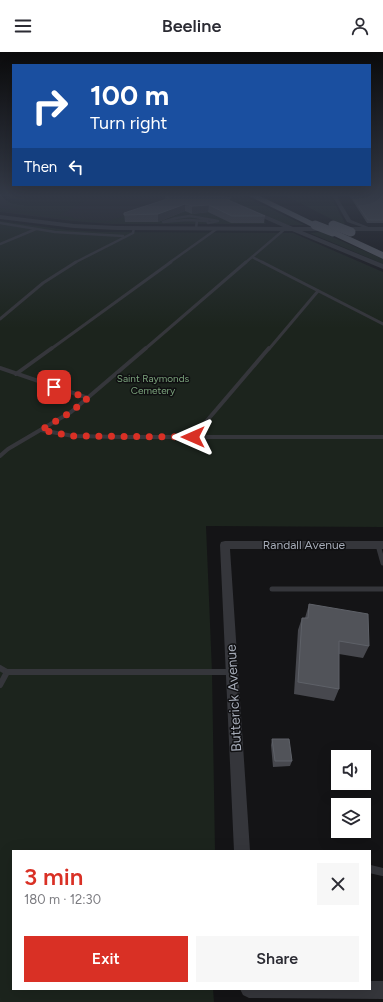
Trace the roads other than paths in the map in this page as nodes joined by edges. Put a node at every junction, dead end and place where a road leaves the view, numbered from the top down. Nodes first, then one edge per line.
1 (11, 239) edge
2 (118, 239) edge
3 (202, 239) edge
4 (275, 239) edge
5 (316, 239) edge
6 (352, 239) edge
7 (355, 239) edge
8 (369, 239) edge
9 (0, 244) edge
10 (383, 245) edge
11 (383, 253) edge
12 (383, 256) edge
13 (252, 257) junction
14 (383, 267) edge
15 (318, 291) junction
16 (0, 319) edge
17 (383, 324) edge
18 (0, 368) edge
19 (16, 374) junction
20 (88, 398) junction
21 (41, 430) junction
22 (193, 437) junction
23 (383, 437) edge
24 (0, 456) edge
25 (225, 545) joint
26 (380, 545) edge
27 (383, 563) edge
28 (272, 589) dead end
29 (383, 589) edge
30 (0, 668) edge
31 (7, 672) junction
32 (232, 672) junction
33 (0, 685) edge
34 (242, 850) edge
35 (371, 869) edge
36 (383, 872) edge
37 (371, 990) edge
38 (383, 990) edge

1 - 9 lane
2 - 16 lane
3 - 19 lane
4 - 13 lane
5 - 14 street
6 - 12 highway
7 - 11 highway
8 - 10 highway, bridge
13 - 15 lane
13 - 20 lane
15 - 17 lane
15 - 22 lane
18 - 19 lane
19 - 20 lane
20 - 21 lane
21 - 22 lane
21 - 24 lane
22 - 23 lane
25 - 26 street, Randall Avenue
25 - 32 street, Butterick Avenue
26 - 27 lane
28 - 29 lane
30 - 31 lane
31 - 32 lane
31 - 33 lane
32 - 34 street, Butterick Avenue
35 - 36 lane
37 - 38 street

